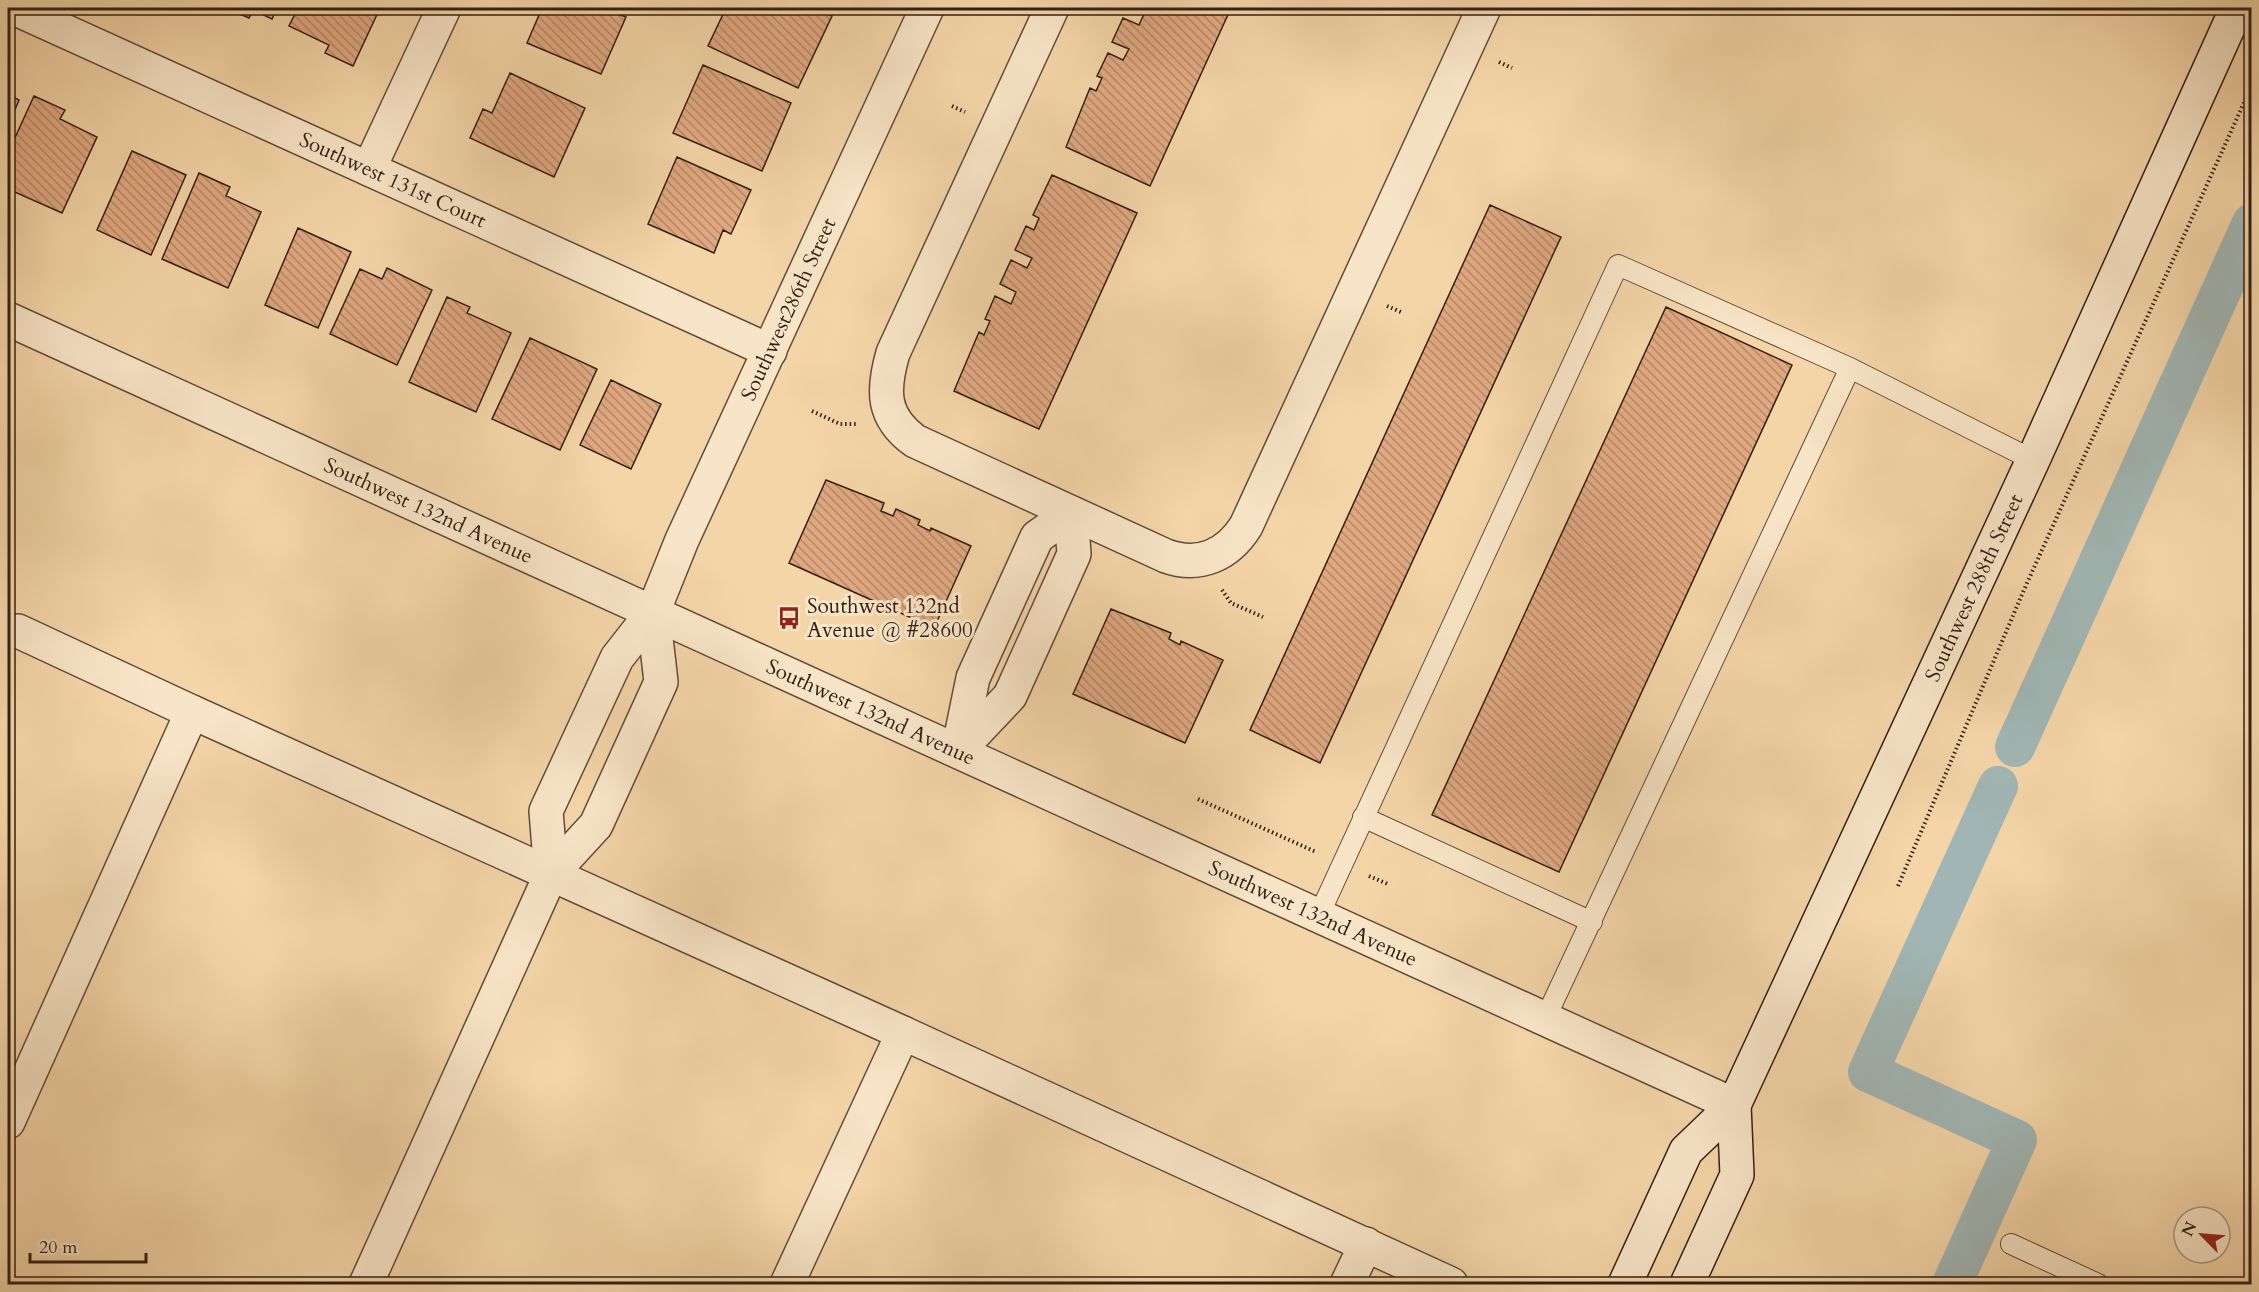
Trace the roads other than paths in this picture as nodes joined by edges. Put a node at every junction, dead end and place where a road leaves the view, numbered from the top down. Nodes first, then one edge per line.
1 (15, 8) edge
2 (444, 8) edge
3 (927, 8) edge
4 (1052, 8) edge
5 (1484, 8) edge
6 (2237, 8) edge
7 (369, 170) junction
8 (8, 319) edge
9 (770, 351) junction
10 (1850, 368) junction
11 (2032, 460) junction
12 (1071, 513) junction
13 (653, 612) junction
14 (18, 631) dead end
15 (192, 712) junction
16 (958, 751) junction
17 (1363, 817) junction
18 (551, 874) junction
19 (1319, 915) junction
20 (1592, 922) junction
21 (1546, 1017) junction
22 (903, 1033) junction
23 (1734, 1104) junction
24 (8, 1122) edge
25 (1366, 1244) junction
26 (2011, 1244) dead end
27 (366, 1284) edge
28 (787, 1284) edge
29 (1347, 1284) edge
30 (1451, 1284) edge
31 (1625, 1284) edge
32 (1687, 1284) edge
33 (2098, 1284) edge

1 - 7 street, Southwest 131st Court
2 - 7 street
3 - 9 street, Southwest286th Street
4 - 12 street
5 - 12 street
6 - 11 street, Southwest 288th Street
7 - 9 street, Southwest 131st Court
8 - 13 street, Southwest 132nd Avenue
9 - 13 street, Southwest286th Street
10 - 11 lane
10 - 17 lane
10 - 20 lane
11 - 23 street, Southwest 288th Street
12 - 16 street
13 - 16 street, Southwest 132nd Avenue
13 - 18 street
13 - 18 street
14 - 15 street
15 - 18 street
15 - 24 street
16 - 19 street, Southwest 132nd Avenue
17 - 19 lane
17 - 20 lane
18 - 22 street
18 - 27 street
19 - 21 street, Southwest 132nd Avenue
20 - 21 lane
21 - 23 street, Southwest 132nd Avenue
22 - 25 street
22 - 28 street
23 - 31 street, Southwest 288th Street
23 - 32 street, Southwest 288th Street
25 - 29 street
25 - 30 street
26 - 33 lane

